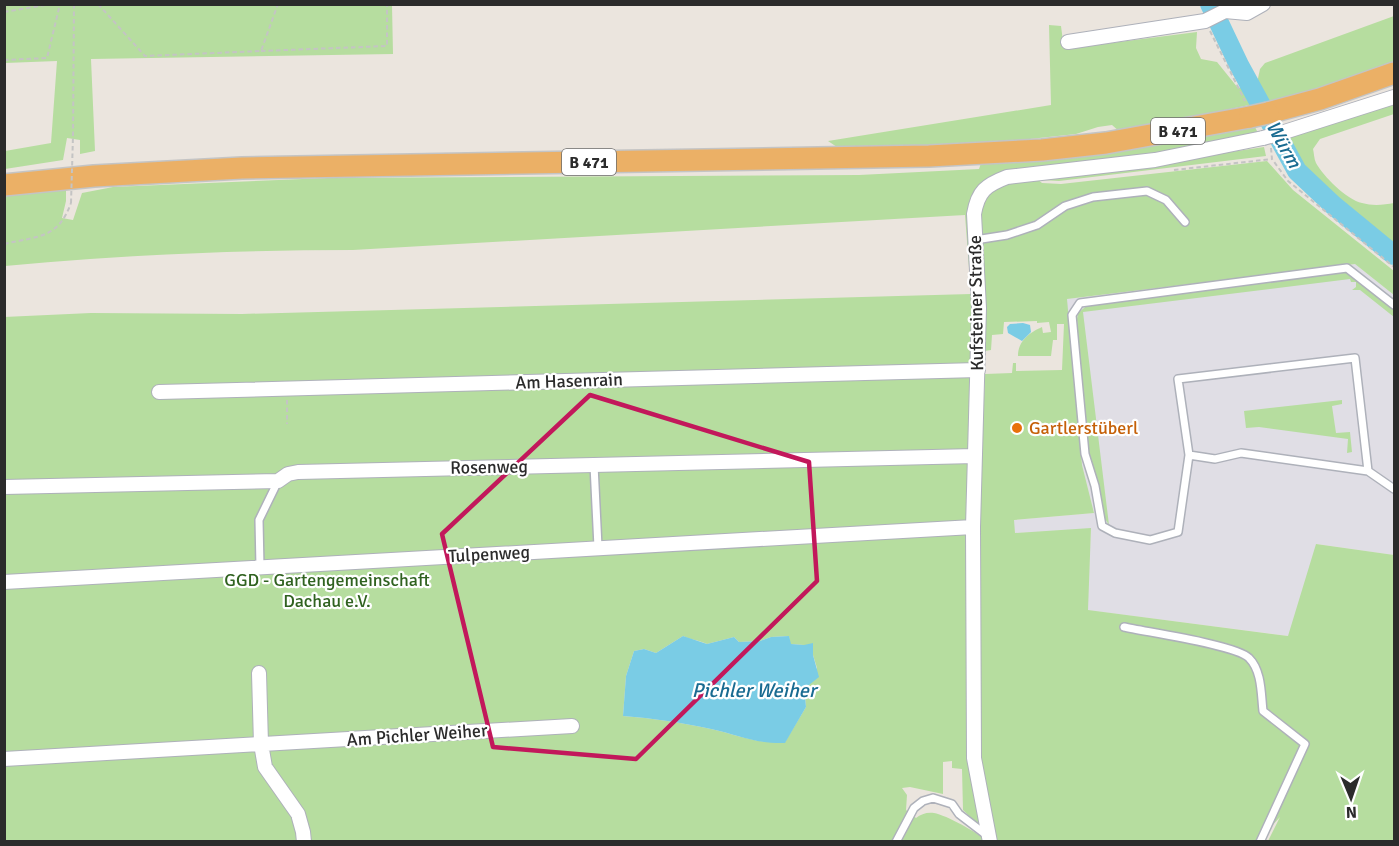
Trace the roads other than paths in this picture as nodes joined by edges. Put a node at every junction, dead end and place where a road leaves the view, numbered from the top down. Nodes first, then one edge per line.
1 (1263, 4) edge
2 (1223, 8) edge
3 (1068, 42) dead end
4 (1395, 73) edge
5 (1395, 97) edge
6 (4, 185) edge
7 (1185, 222) dead end
8 (975, 240) junction
9 (1395, 305) edge
10 (978, 370) junction
11 (159, 392) dead end
12 (1189, 455) junction
13 (975, 456) junction
14 (594, 465) junction
15 (1368, 471) junction
16 (278, 481) junction
17 (4, 488) edge
18 (1395, 489) edge
19 (973, 527) junction
20 (598, 547) junction
21 (260, 567) junction
22 (4, 582) edge
23 (1124, 627) dead end
24 (259, 673) dead end
25 (572, 726) dead end
26 (261, 744) junction
27 (4, 759) edge
28 (989, 839) edge
29 (304, 842) edge
30 (896, 842) edge
31 (1260, 842) edge

1 - 2 street
2 - 3 street
4 - 6 highway, B 471
5 - 8 street, Kufsteiner Straße
7 - 8 lane
8 - 10 street, Kufsteiner Straße
9 - 12 lane
10 - 11 street, Am Hasenrain
10 - 13 street, Kufsteiner Straße
12 - 15 lane
12 - 15 lane
13 - 14 street, Rosenweg
13 - 19 street, Kufsteiner Straße
14 - 16 street, Rosenweg
14 - 20 lane
15 - 18 lane
16 - 17 street, Rosenweg
16 - 21 lane
19 - 20 street, Tulpenweg
19 - 28 street, Kufsteiner Straße
20 - 21 street, Tulpenweg
21 - 22 street, Tulpenweg
23 - 31 lane
24 - 26 street
25 - 26 street, Am Pichler Weiher
26 - 27 street, Am Pichler Weiher
26 - 29 street
28 - 30 lane

